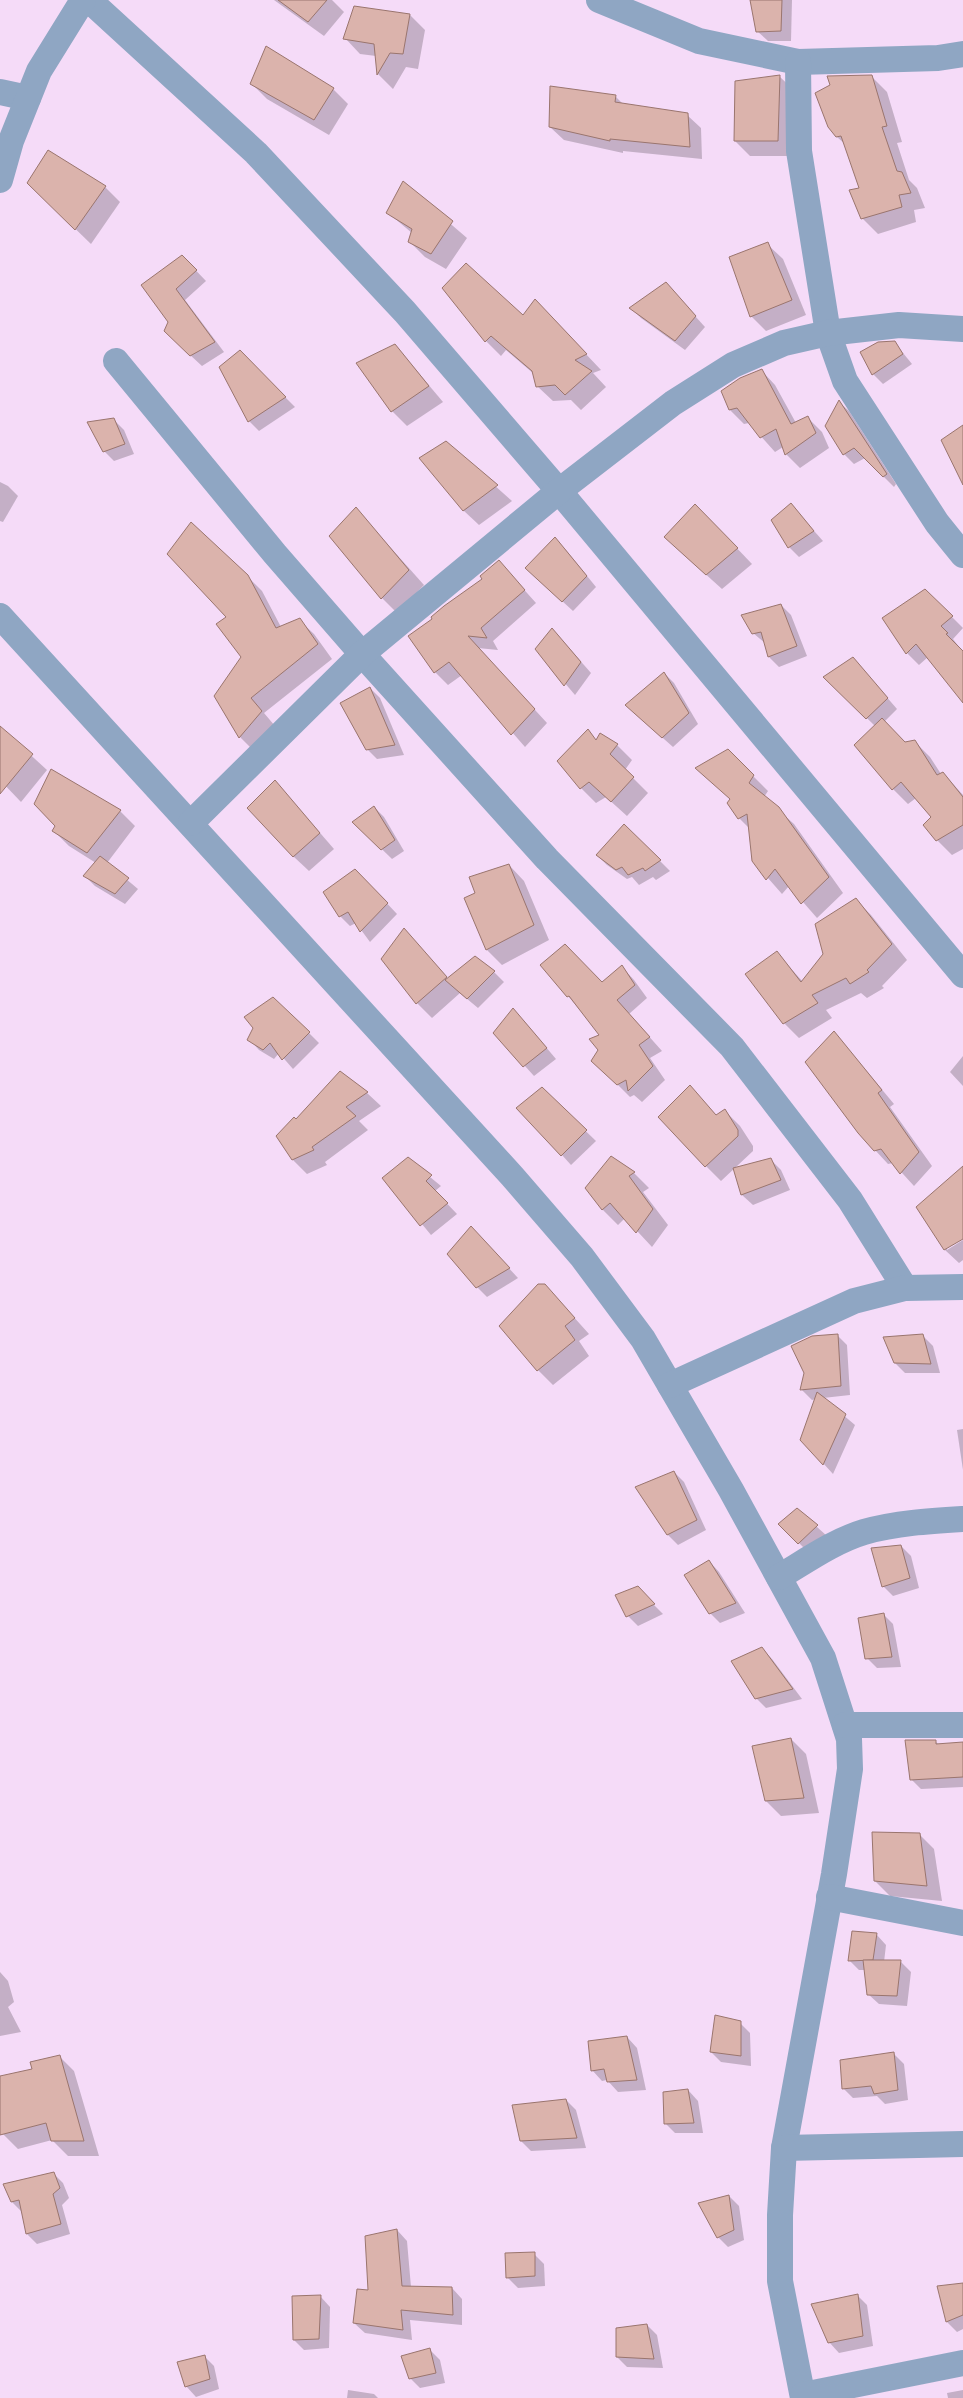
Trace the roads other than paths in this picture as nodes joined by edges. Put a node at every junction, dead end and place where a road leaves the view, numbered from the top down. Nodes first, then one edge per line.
1 (83, 0) edge
2 (89, 0) edge
3 (599, 0) edge
4 (963, 54) edge
5 (798, 62) junction
6 (0, 92) edge
7 (28, 98) junction
8 (0, 180) edge
9 (963, 329) edge
10 (828, 334) junction
11 (116, 361) dead end
12 (559, 491) junction
13 (963, 555) edge
14 (0, 616) edge
15 (362, 654) junction
16 (191, 823) junction
17 (963, 975) edge
18 (963, 1286) edge
19 (905, 1288) junction
20 (670, 1385) junction
21 (963, 1519) edge
22 (779, 1577) junction
23 (845, 1725) junction
24 (963, 1725) edge
25 (829, 1897) junction
26 (963, 1923) edge
27 (963, 2144) edge
28 (784, 2148) junction
29 (963, 2363) edge
30 (803, 2397) edge

1 - 7 street
2 - 12 street
3 - 5 street
4 - 5 street
5 - 10 street
6 - 7 street
7 - 8 street
9 - 10 street
10 - 12 street
10 - 13 street
11 - 15 street
12 - 15 street
12 - 17 street
14 - 16 street
15 - 16 street
15 - 19 street
16 - 20 street
18 - 19 street
19 - 20 street
20 - 22 street
21 - 22 street
22 - 23 street
23 - 24 street
23 - 25 street
25 - 26 street
25 - 28 street
27 - 28 street
28 - 30 street
29 - 30 street

